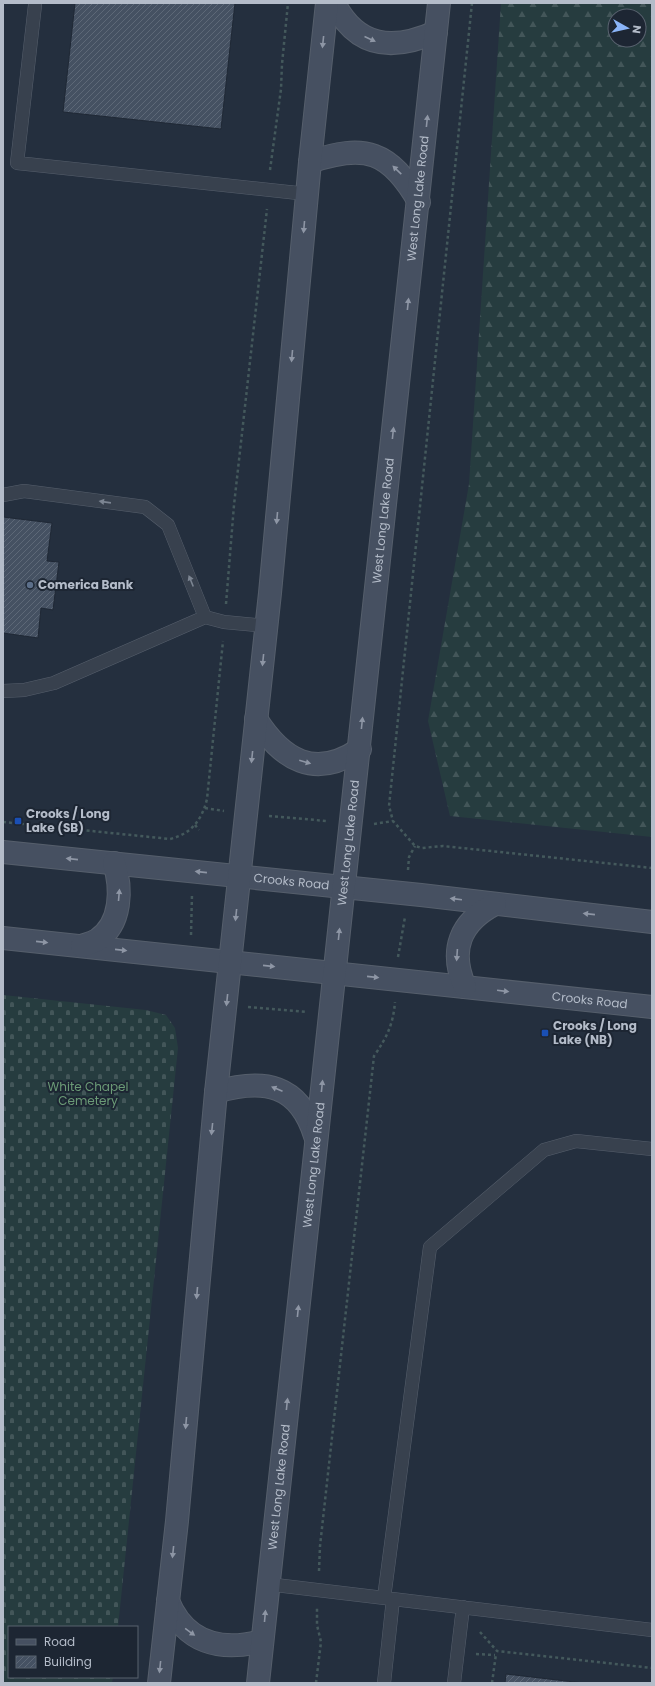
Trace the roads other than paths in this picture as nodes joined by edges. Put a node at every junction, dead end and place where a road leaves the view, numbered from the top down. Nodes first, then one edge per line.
1 (327, 3) edge
2 (334, 3) edge
3 (439, 3) edge
4 (35, 5) dead end
5 (436, 32) junction
6 (310, 162) junction
7 (308, 194) junction
8 (419, 202) junction
9 (3, 494) edge
10 (205, 617) junction
11 (266, 626) junction
12 (3, 691) edge
13 (256, 719) junction
14 (360, 749) junction
15 (3, 852) edge
16 (114, 863) junction
17 (240, 876) junction
18 (344, 887) junction
19 (495, 904) junction
20 (652, 922) edge
21 (3, 938) edge
22 (82, 946) junction
23 (231, 961) junction
24 (335, 973) junction
25 (465, 987) junction
26 (652, 1007) edge
27 (216, 1092) junction
28 (316, 1139) junction
29 (652, 1149) edge
30 (267, 1584) junction
31 (389, 1598) junction
32 (168, 1601) junction
33 (463, 1607) junction
34 (652, 1630) edge
35 (262, 1640) junction
36 (159, 1683) edge
37 (258, 1683) edge
38 (384, 1683) edge
39 (454, 1683) edge

1 -> 6 main road
2 -> 5 main road
3 - 5 main road, West Long Lake Road
4 - 7 lane
8 -> 5 main road, West Long Lake Road
6 - 7 main road
8 -> 6 main road
7 -> 11 main road
14 -> 8 main road, West Long Lake Road
10 -> 9 lane
10 - 11 lane
10 - 12 lane
11 -> 13 main road
13 -> 14 main road
13 -> 17 main road
14 - 18 main road, West Long Lake Road
16 -> 15 main road, Crooks Road
17 -> 16 main road, Crooks Road
22 -> 16 main road
17 - 18 main road, Crooks Road
17 -> 23 main road
19 -> 18 main road, Crooks Road
24 -> 18 main road, West Long Lake Road
20 -> 19 main road, Crooks Road
19 -> 25 main road
21 -> 22 main road, Crooks Road
22 -> 23 main road, Crooks Road
23 -> 24 main road, Crooks Road
23 -> 27 main road
24 -> 25 main road, Crooks Road
28 -> 24 main road, West Long Lake Road
25 -> 26 main road, Crooks Road
28 -> 27 main road
27 -> 32 main road
30 -> 28 main road, West Long Lake Road
29 - 31 lane
30 - 31 lane
35 -> 30 main road, West Long Lake Road
31 - 33 lane
31 - 38 lane
32 -> 35 main road
32 -> 36 main road
33 - 34 lane
33 - 39 lane
35 - 37 main road, West Long Lake Road

